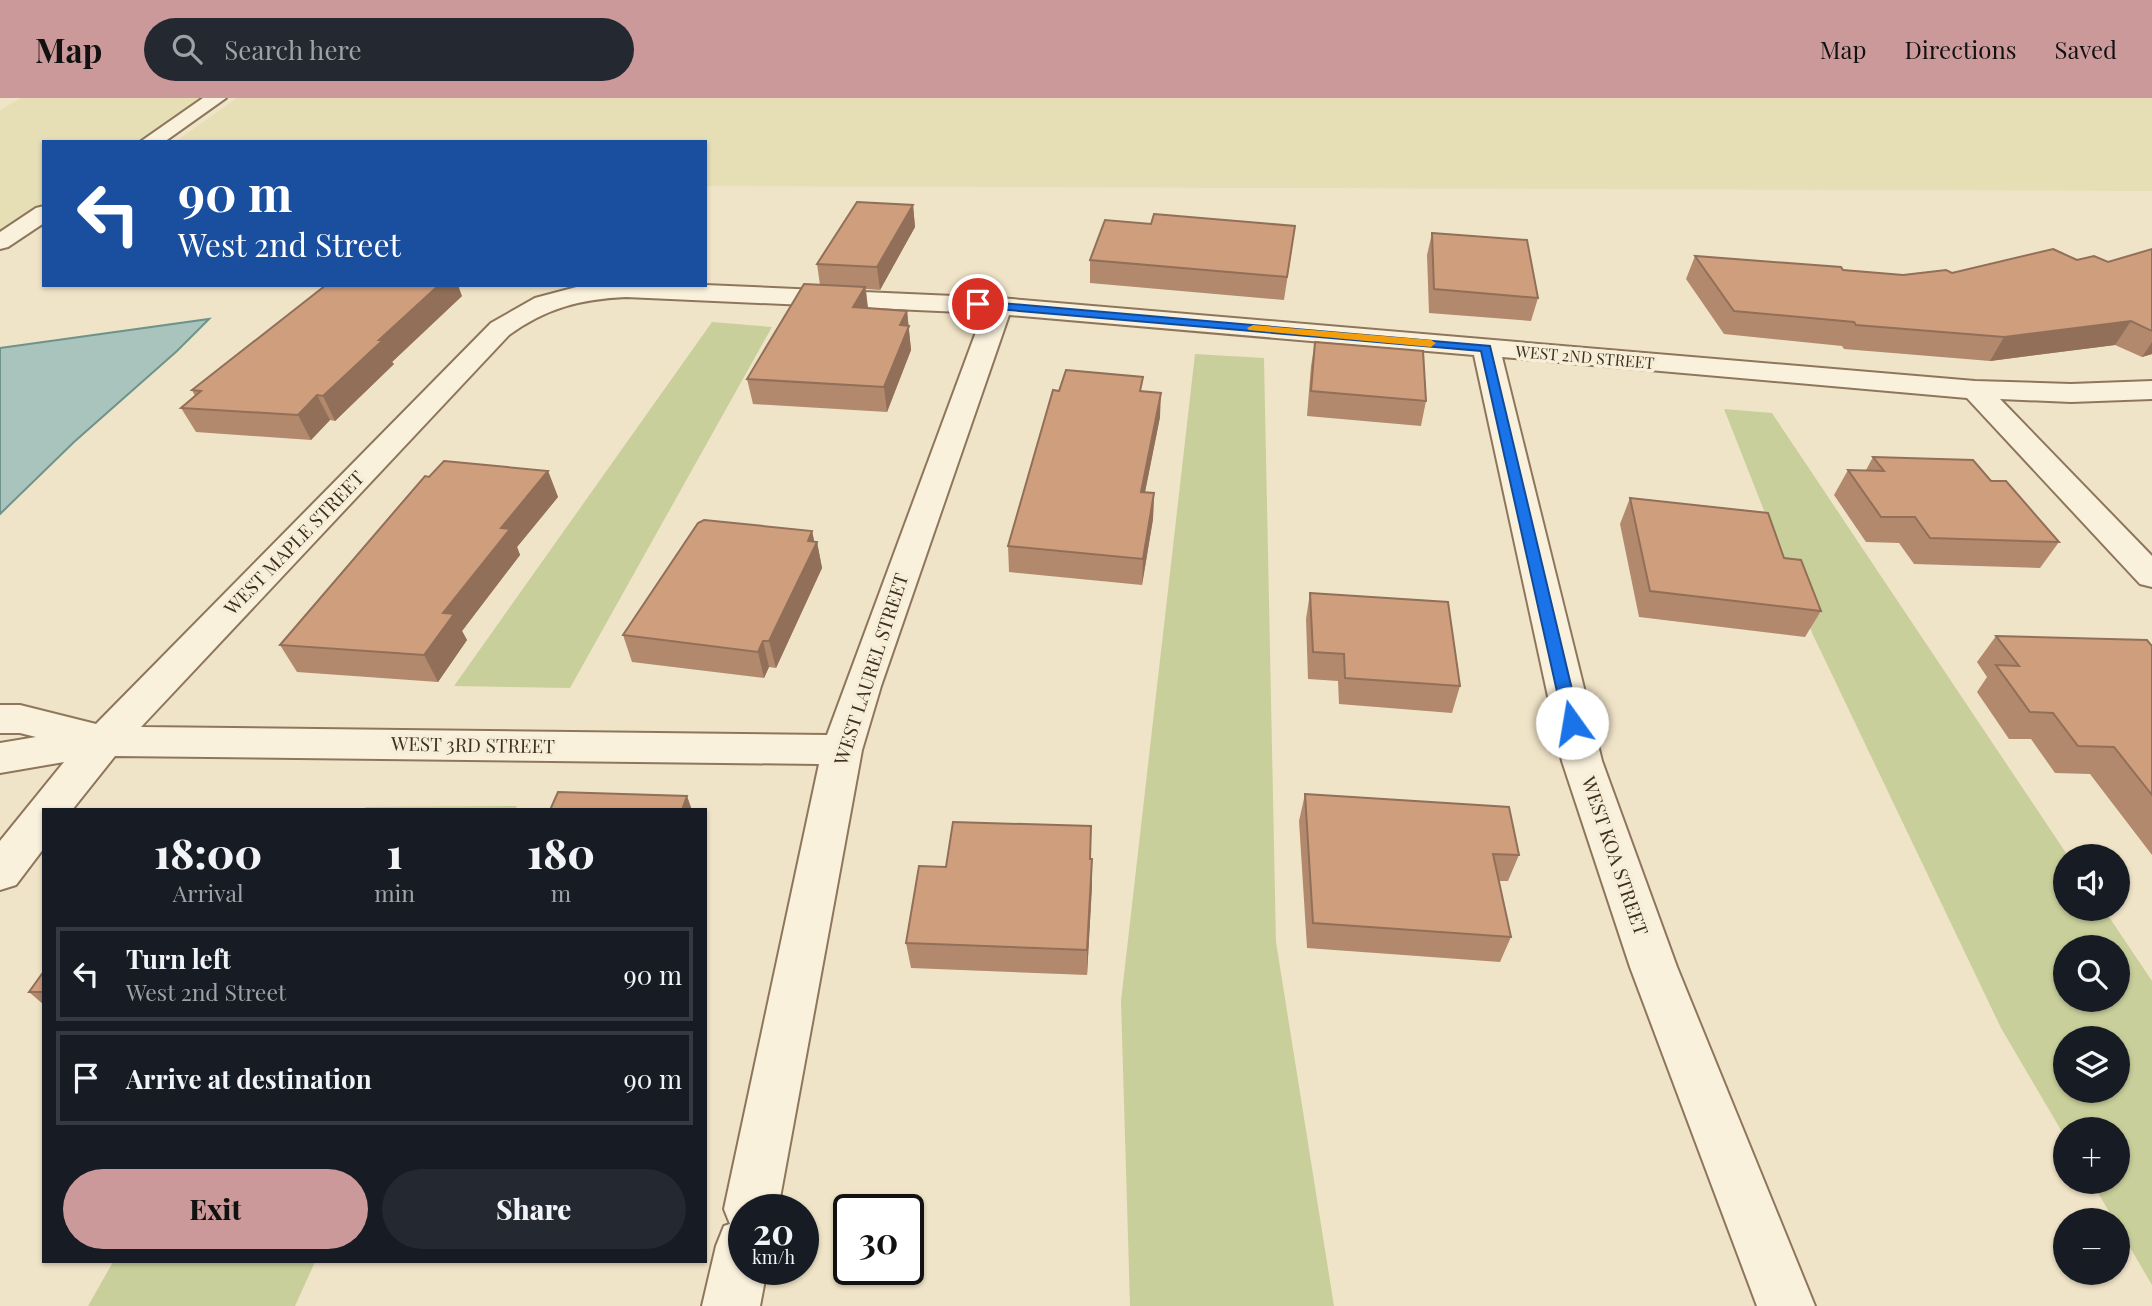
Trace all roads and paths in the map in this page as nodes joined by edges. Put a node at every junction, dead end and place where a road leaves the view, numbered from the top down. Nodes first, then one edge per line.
1 (216, 98) edge
2 (153, 140) edge
3 (42, 214) edge
4 (0, 242) edge
5 (558, 298) joint
6 (999, 306) junction
7 (1486, 348) junction
8 (1975, 390) junction
9 (2152, 390) edge
10 (2152, 576) edge
11 (0, 719) edge
12 (104, 741) junction
13 (842, 750) junction
14 (0, 758) edge
15 (51, 808) edge
16 (42, 820) edge
17 (0, 872) edge
18 (754, 1194) edge
19 (735, 1285) edge
20 (731, 1306) edge
21 (1786, 1306) edge

1 - 2 street
3 - 4 street
5 - 6 street, WEST 2ND STREET
5 - 12 street, WEST MAPLE STREET
6 - 7 street, WEST 2ND STREET
6 - 13 street, WEST LAUREL STREET
7 - 8 street, WEST 2ND STREET
7 - 21 street, WEST KOA STREET
8 - 9 street, WEST 2ND STREET
8 - 10 street
11 - 12 street, WEST 3RD STREET
12 - 13 street, WEST 3RD STREET
12 - 14 street, WEST 3RD STREET
12 - 15 street, WEST MAPLE STREET
13 - 18 street, WEST LAUREL STREET
16 - 17 street
19 - 20 street

